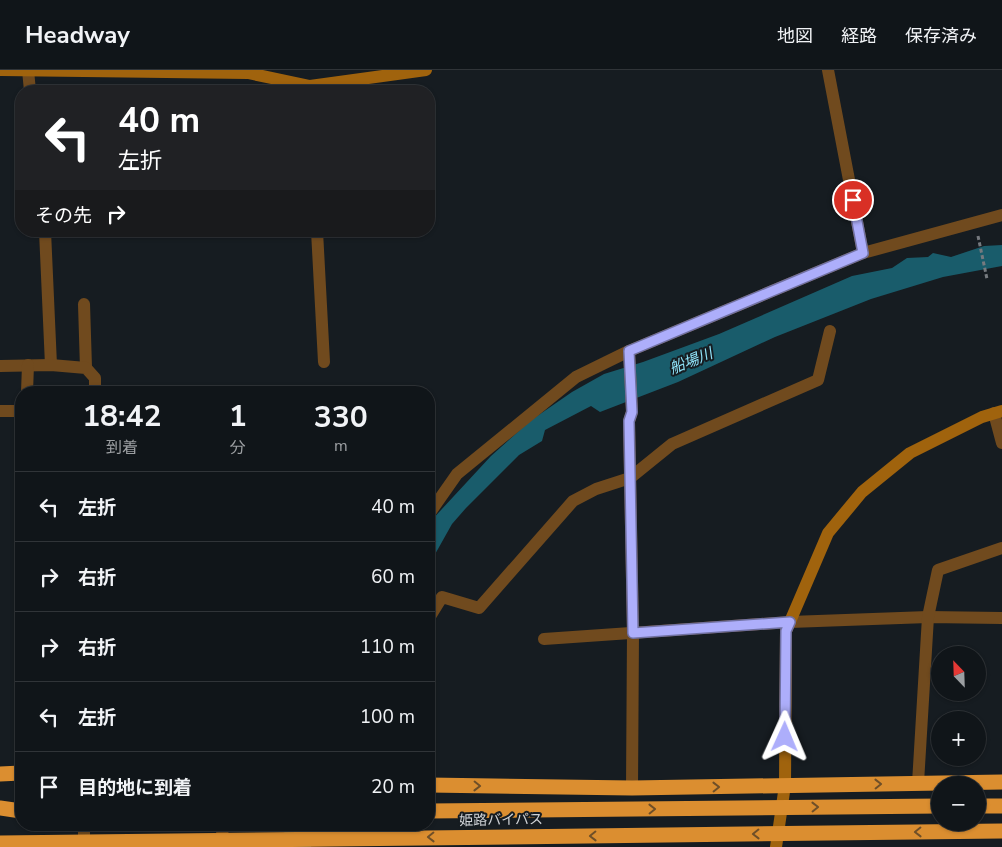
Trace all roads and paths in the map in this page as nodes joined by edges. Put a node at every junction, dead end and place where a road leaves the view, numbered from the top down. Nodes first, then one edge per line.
1 (1, 70) edge
2 (28, 70) edge
3 (426, 70) edge
4 (828, 70) edge
5 (29, 85) edge
6 (294, 85) edge
7 (334, 85) edge
8 (1002, 216) edge
9 (976, 223) junction
10 (45, 237) edge
11 (317, 237) edge
12 (863, 253) junction
13 (987, 279) dead end
14 (84, 304) dead end
15 (830, 331) dead end
16 (629, 351) junction
17 (324, 362) dead end
18 (51, 365) junction
19 (0, 366) edge
20 (28, 366) junction
21 (86, 368) junction
22 (27, 386) edge
23 (95, 386) edge
24 (0, 411) edge
25 (15, 411) edge
26 (998, 412) edge
27 (1002, 443) edge
28 (630, 478) junction
29 (435, 505) edge
30 (1002, 548) edge
31 (435, 608) edge
32 (928, 618) junction
33 (1002, 618) edge
34 (790, 622) junction
35 (633, 633) junction
36 (544, 639) dead end
37 (15, 773) edge
38 (0, 774) edge
39 (1002, 782) edge
40 (918, 783) junction
41 (435, 785) edge
42 (785, 785) junction
43 (632, 788) junction
44 (931, 806) edge
45 (986, 806) edge
46 (1002, 806) edge
47 (0, 808) edge
48 (15, 810) edge
49 (15, 811) edge
50 (435, 811) edge
51 (0, 812) edge
52 (84, 831) edge
53 (223, 831) edge
54 (1002, 831) edge
55 (205, 839) junction
56 (0, 843) edge
57 (84, 847) edge
58 (117, 847) edge
59 (219, 847) edge
60 (776, 847) edge

1 - 2 street
2 - 5 street
2 - 6 street
3 - 7 street
4 - 12 street
8 - 9 street
9 - 12 street
9 - 13 path
10 - 18 street
11 - 17 street
12 - 16 street
14 - 21 street
15 - 28 street
16 - 28 street
16 - 29 street
18 - 20 street
18 - 21 street
19 - 20 street
20 - 22 street
21 - 23 street
24 - 25 street
26 - 27 street
26 - 34 street
28 - 31 street
28 - 35 street
30 - 32 street
32 - 33 street
32 - 34 street
32 - 40 street
34 - 35 street
34 - 42 street
35 - 36 street
35 - 43 street
37 - 38 highway
39 - 40 highway
42 -> 40 highway
41 -> 43 highway
43 -> 42 highway
42 - 60 street
50 -> 44 highway, 姫路バイパス, bridge
45 - 46 highway
47 - 48 highway
49 - 51 highway
52 - 57 street
53 - 59 street
54 -> 55 highway, 姫路バイパス, bridge
55 - 56 highway, 姫路バイパス, bridge
55 - 58 highway, bridge

